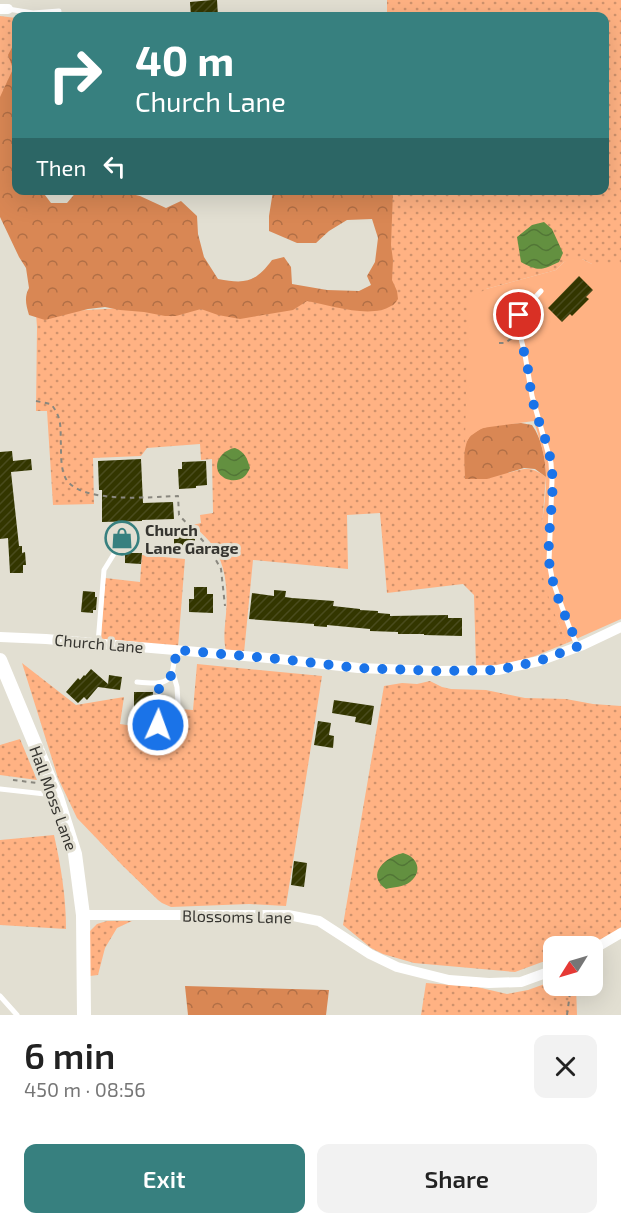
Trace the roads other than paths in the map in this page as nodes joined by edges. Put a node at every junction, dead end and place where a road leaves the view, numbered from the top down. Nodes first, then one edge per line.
1 (4, 9) edge
2 (59, 11) dead end
3 (26, 12) edge
4 (46, 12) edge
5 (541, 291) dead end
6 (117, 549) dead end
7 (621, 627) edge
8 (0, 637) edge
9 (98, 643) junction
10 (579, 646) junction
11 (176, 650) junction
12 (0, 660) edge
13 (173, 673) junction
14 (137, 682) dead end
15 (161, 683) junction
16 (178, 703) dead end
17 (158, 725) dead end
18 (0, 789) edge
19 (54, 790) junction
20 (83, 915) junction
21 (621, 933) edge
22 (603, 944) edge
23 (543, 974) edge
24 (0, 996) edge
25 (17, 1015) edge
26 (84, 1015) edge

1 - 3 lane
2 - 4 lane
5 - 10 lane
6 - 9 lane
7 - 10 street, Church Lane
8 - 9 street, Church Lane
9 - 11 street, Church Lane
10 - 11 street, Church Lane
11 - 13 lane
12 - 19 street, Hall Moss Lane
13 - 15 lane
13 - 16 lane
14 - 15 lane
15 - 17 lane
18 - 19 lane
19 - 20 street, Hall Moss Lane
20 - 23 street, Blossoms Lane
20 - 26 street, Hall Moss Lane
21 - 22 street
24 - 25 lane

